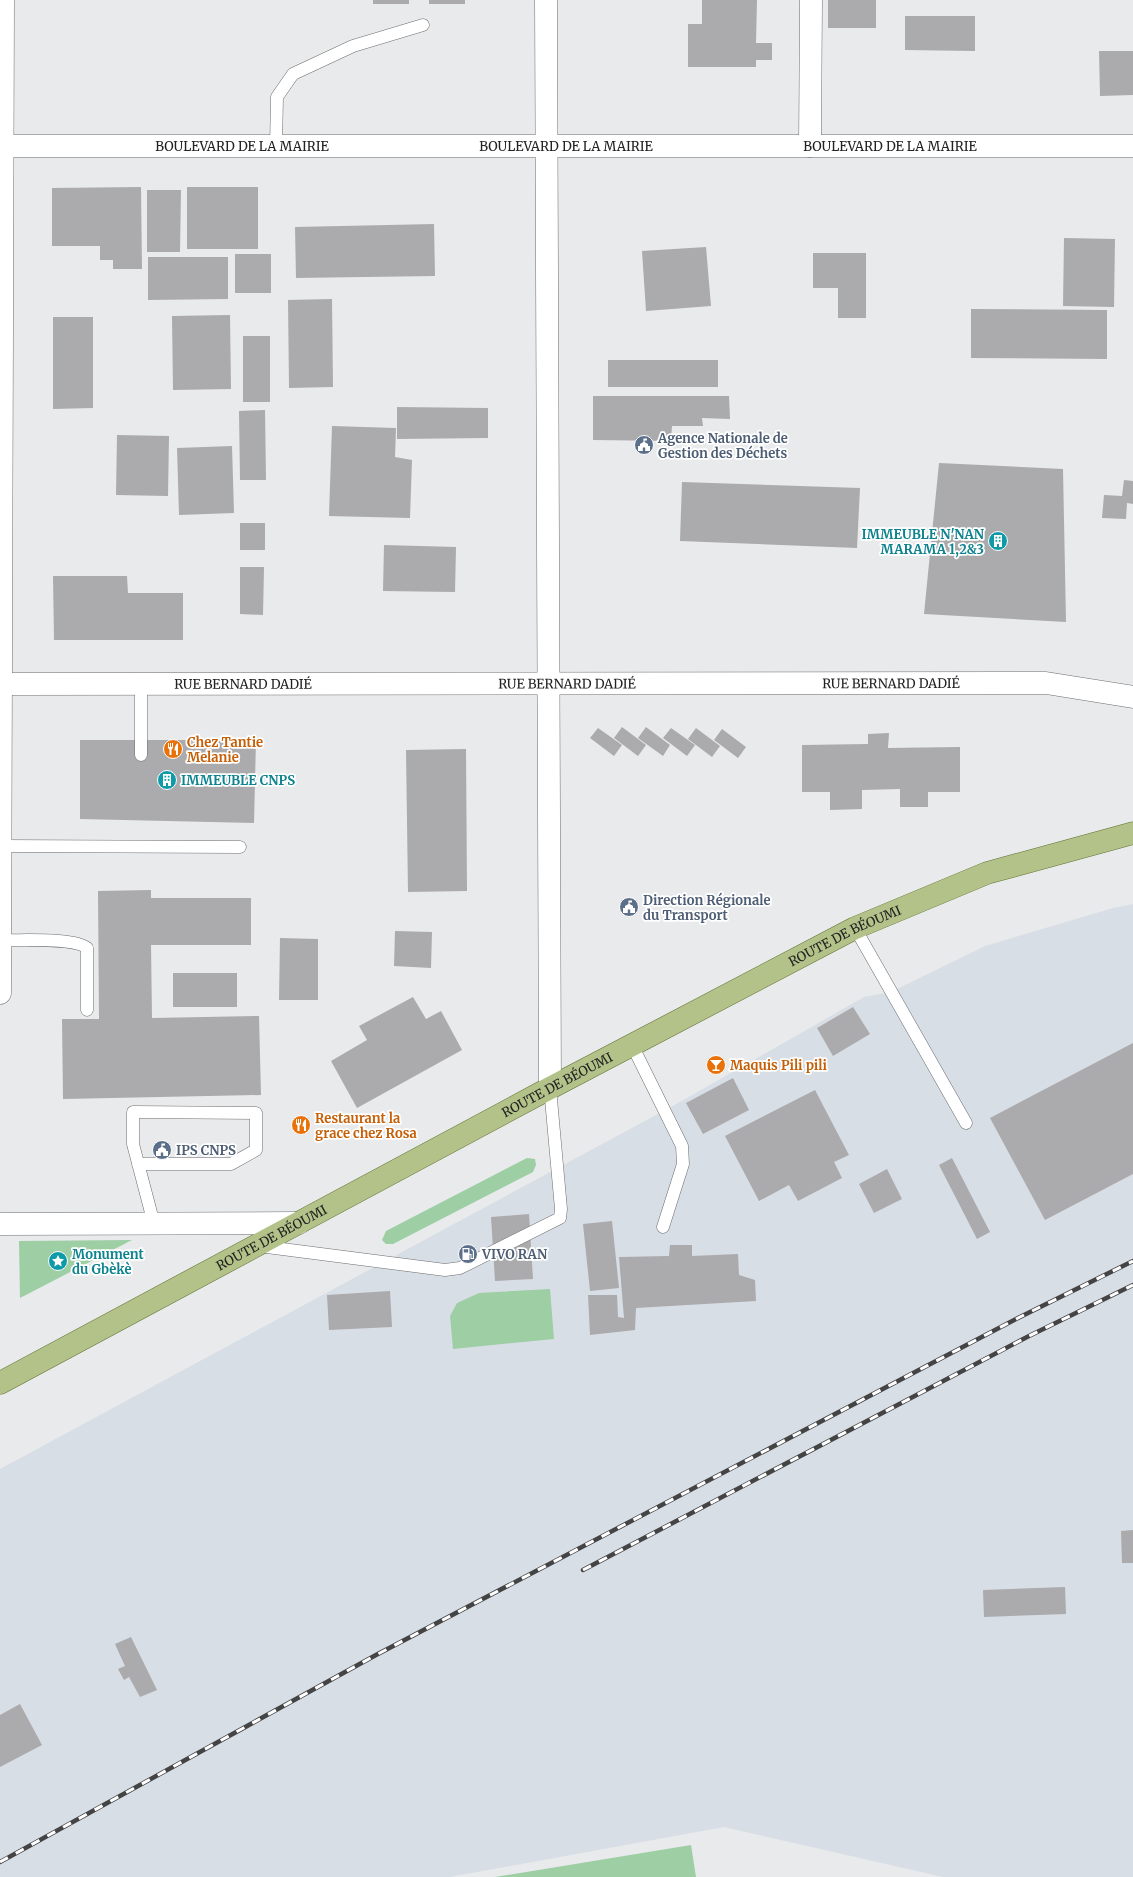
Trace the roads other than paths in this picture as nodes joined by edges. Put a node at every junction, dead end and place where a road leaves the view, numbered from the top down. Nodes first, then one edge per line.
1 (3, 0) edge
2 (546, 0) edge
3 (811, 0) edge
4 (423, 25) dead end
5 (1, 146) edge
6 (276, 146) junction
7 (546, 146) junction
8 (810, 146) junction
9 (1133, 146) edge
10 (1, 684) edge
11 (141, 684) junction
12 (548, 684) junction
13 (1133, 697) edge
14 (141, 755) dead end
15 (1133, 832) edge
16 (1, 846) edge
17 (240, 847) dead end
18 (855, 928) junction
19 (0, 940) edge
20 (0, 993) edge
21 (87, 1010) dead end
22 (632, 1045) junction
23 (550, 1088) junction
24 (966, 1123) dead end
25 (138, 1164) junction
26 (299, 1223) junction
27 (0, 1224) edge
28 (154, 1224) junction
29 (663, 1227) dead end
30 (255, 1245) junction
31 (0, 1383) edge

1 - 5 street
2 - 7 street
3 - 8 street
4 - 6 lane
5 - 6 street, BOULEVARD DE LA MAIRIE
5 - 10 street
6 - 7 street, BOULEVARD DE LA MAIRIE
7 - 8 street, BOULEVARD DE LA MAIRIE
7 - 12 street
8 - 9 street, BOULEVARD DE LA MAIRIE
10 - 11 street, RUE BERNARD DADIÉ
10 - 16 street
11 - 12 street, RUE BERNARD DADIÉ
11 - 14 lane
12 - 13 street, RUE BERNARD DADIÉ
12 - 23 street
15 - 18 main road, ROUTE DE BÉOUMI
16 - 17 lane
16 - 19 street
18 - 22 main road, ROUTE DE BÉOUMI
18 - 24 lane
19 - 20 street
19 - 21 lane
22 - 23 main road, ROUTE DE BÉOUMI
22 - 29 lane
23 - 26 main road, ROUTE DE BÉOUMI
23 - 30 lane
25 - 25 lane
25 - 28 lane
26 - 28 street
26 - 30 main road, ROUTE DE BÉOUMI
27 - 28 street
30 - 31 main road, ROUTE DE BÉOUMI

